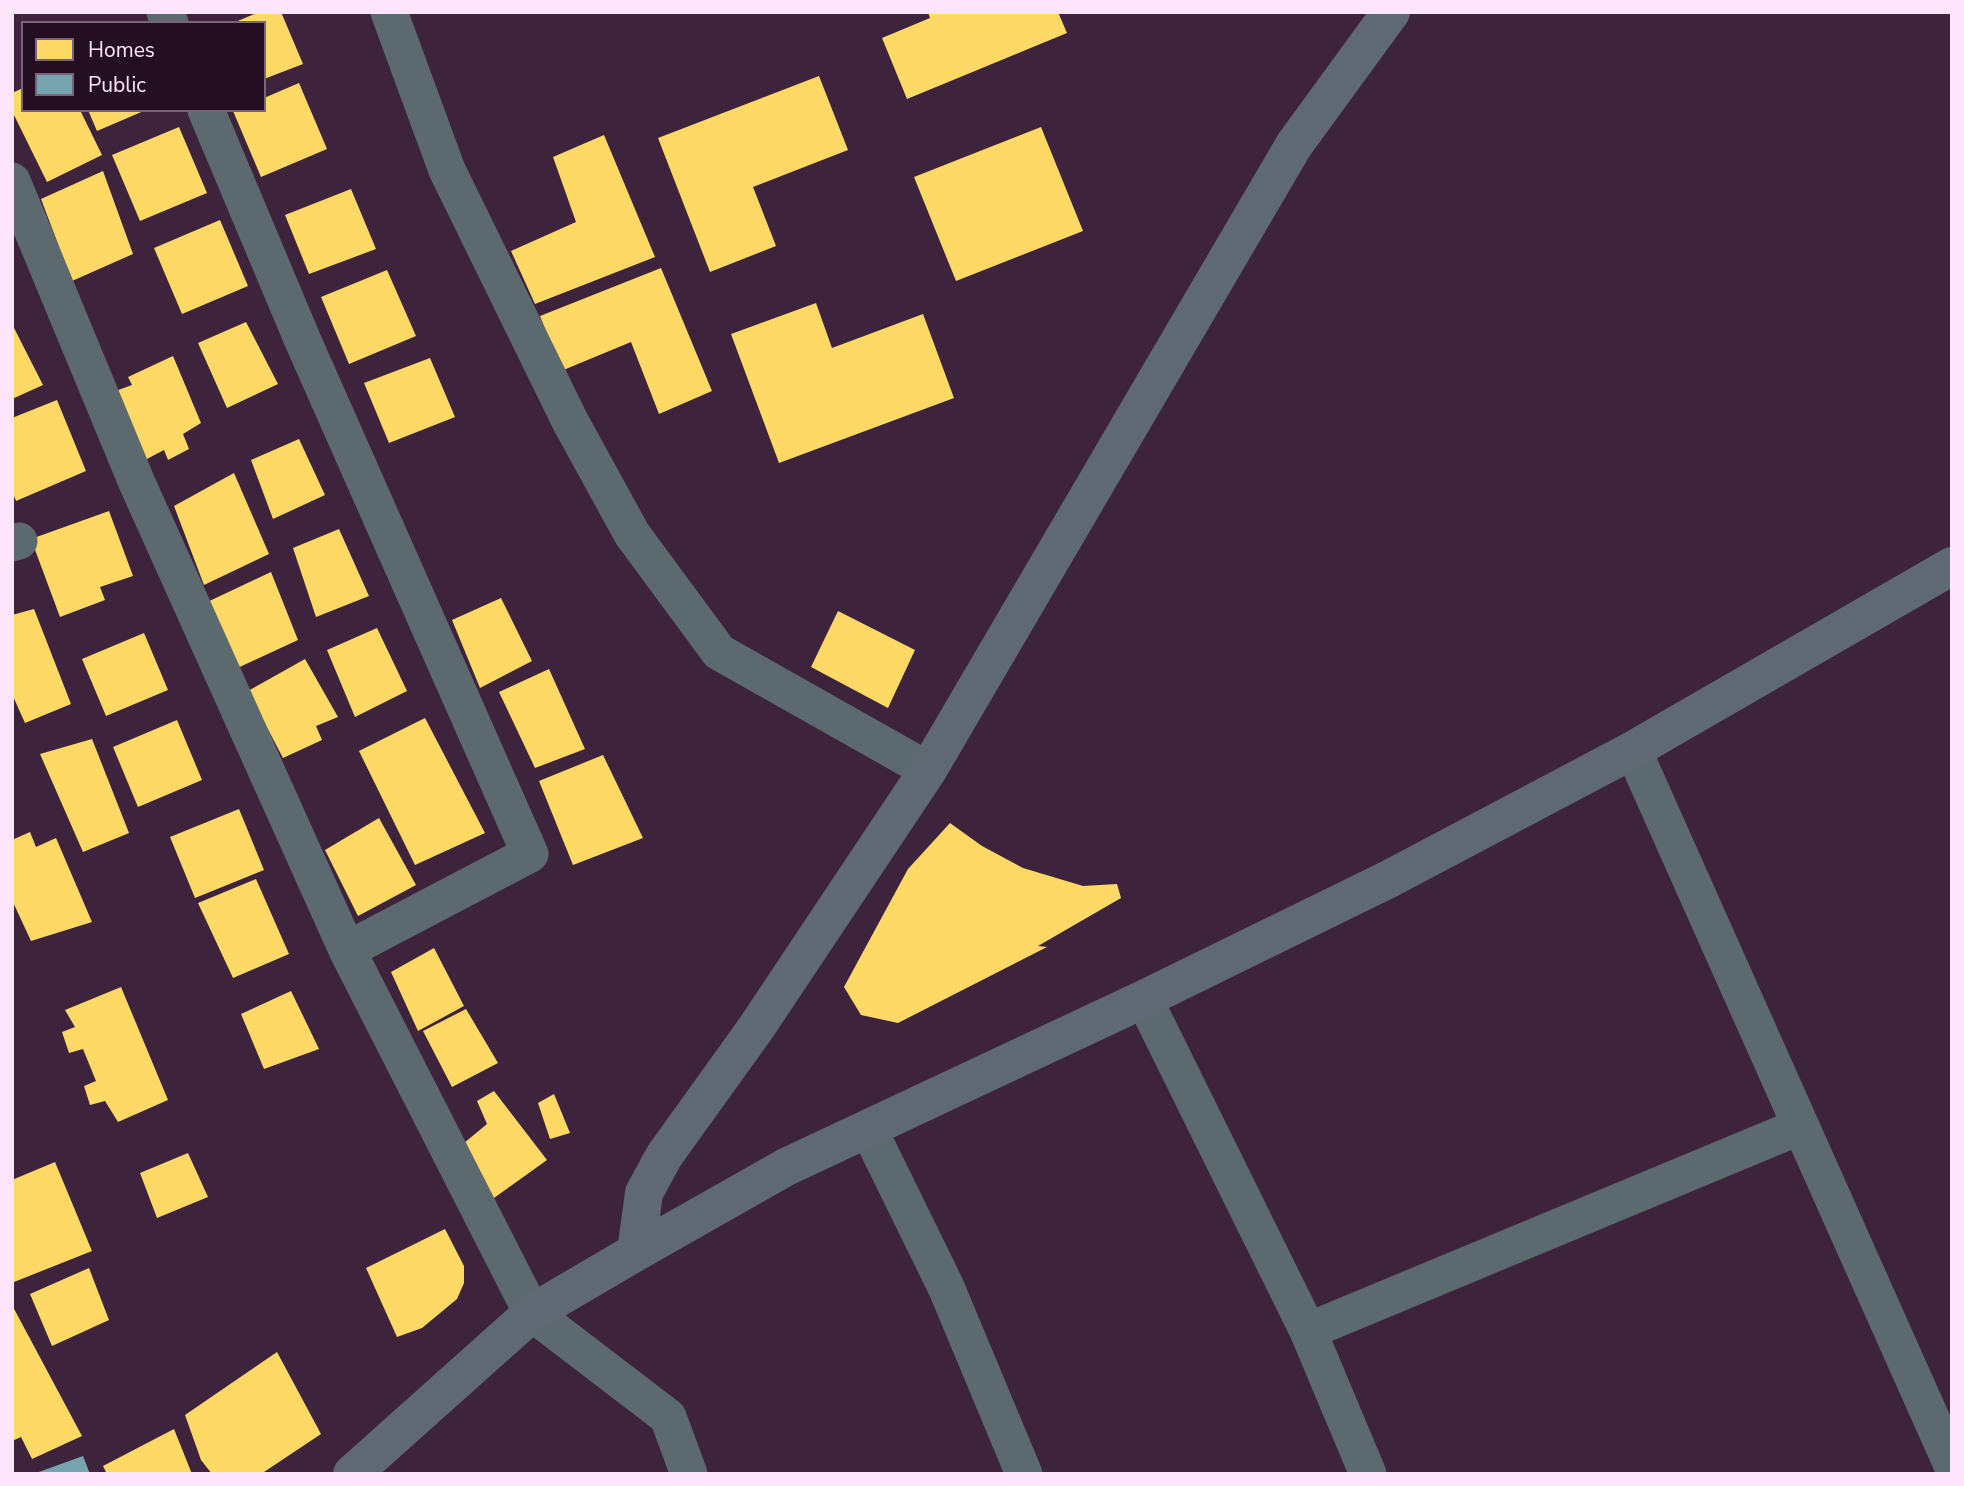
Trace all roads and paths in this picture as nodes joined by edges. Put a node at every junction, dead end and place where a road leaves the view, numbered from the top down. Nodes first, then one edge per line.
1 (389, 12) edge
2 (1391, 12) edge
3 (207, 112) edge
4 (12, 181) edge
5 (1952, 566) edge
6 (1633, 750) junction
7 (928, 770) junction
8 (347, 950) junction
9 (1144, 999) junction
10 (1801, 1126) junction
11 (869, 1130) junction
12 (636, 1252) junction
13 (532, 1313) junction
14 (1308, 1331) junction
15 (1952, 1465) edge
16 (352, 1474) edge
17 (689, 1474) edge
18 (1024, 1474) edge
19 (1368, 1474) edge
20 (1925, 1474) edge

1 - 7 street
2 - 7 main road
3 - 8 street
4 - 8 street
5 - 6 main road
6 - 9 main road
6 - 10 street
7 - 12 main road
8 - 13 street
9 - 11 main road
9 - 14 street
10 - 14 street
10 - 15 street
11 - 12 main road
11 - 18 street
12 - 13 main road
13 - 16 main road
13 - 17 street
14 - 19 street
15 - 20 street

